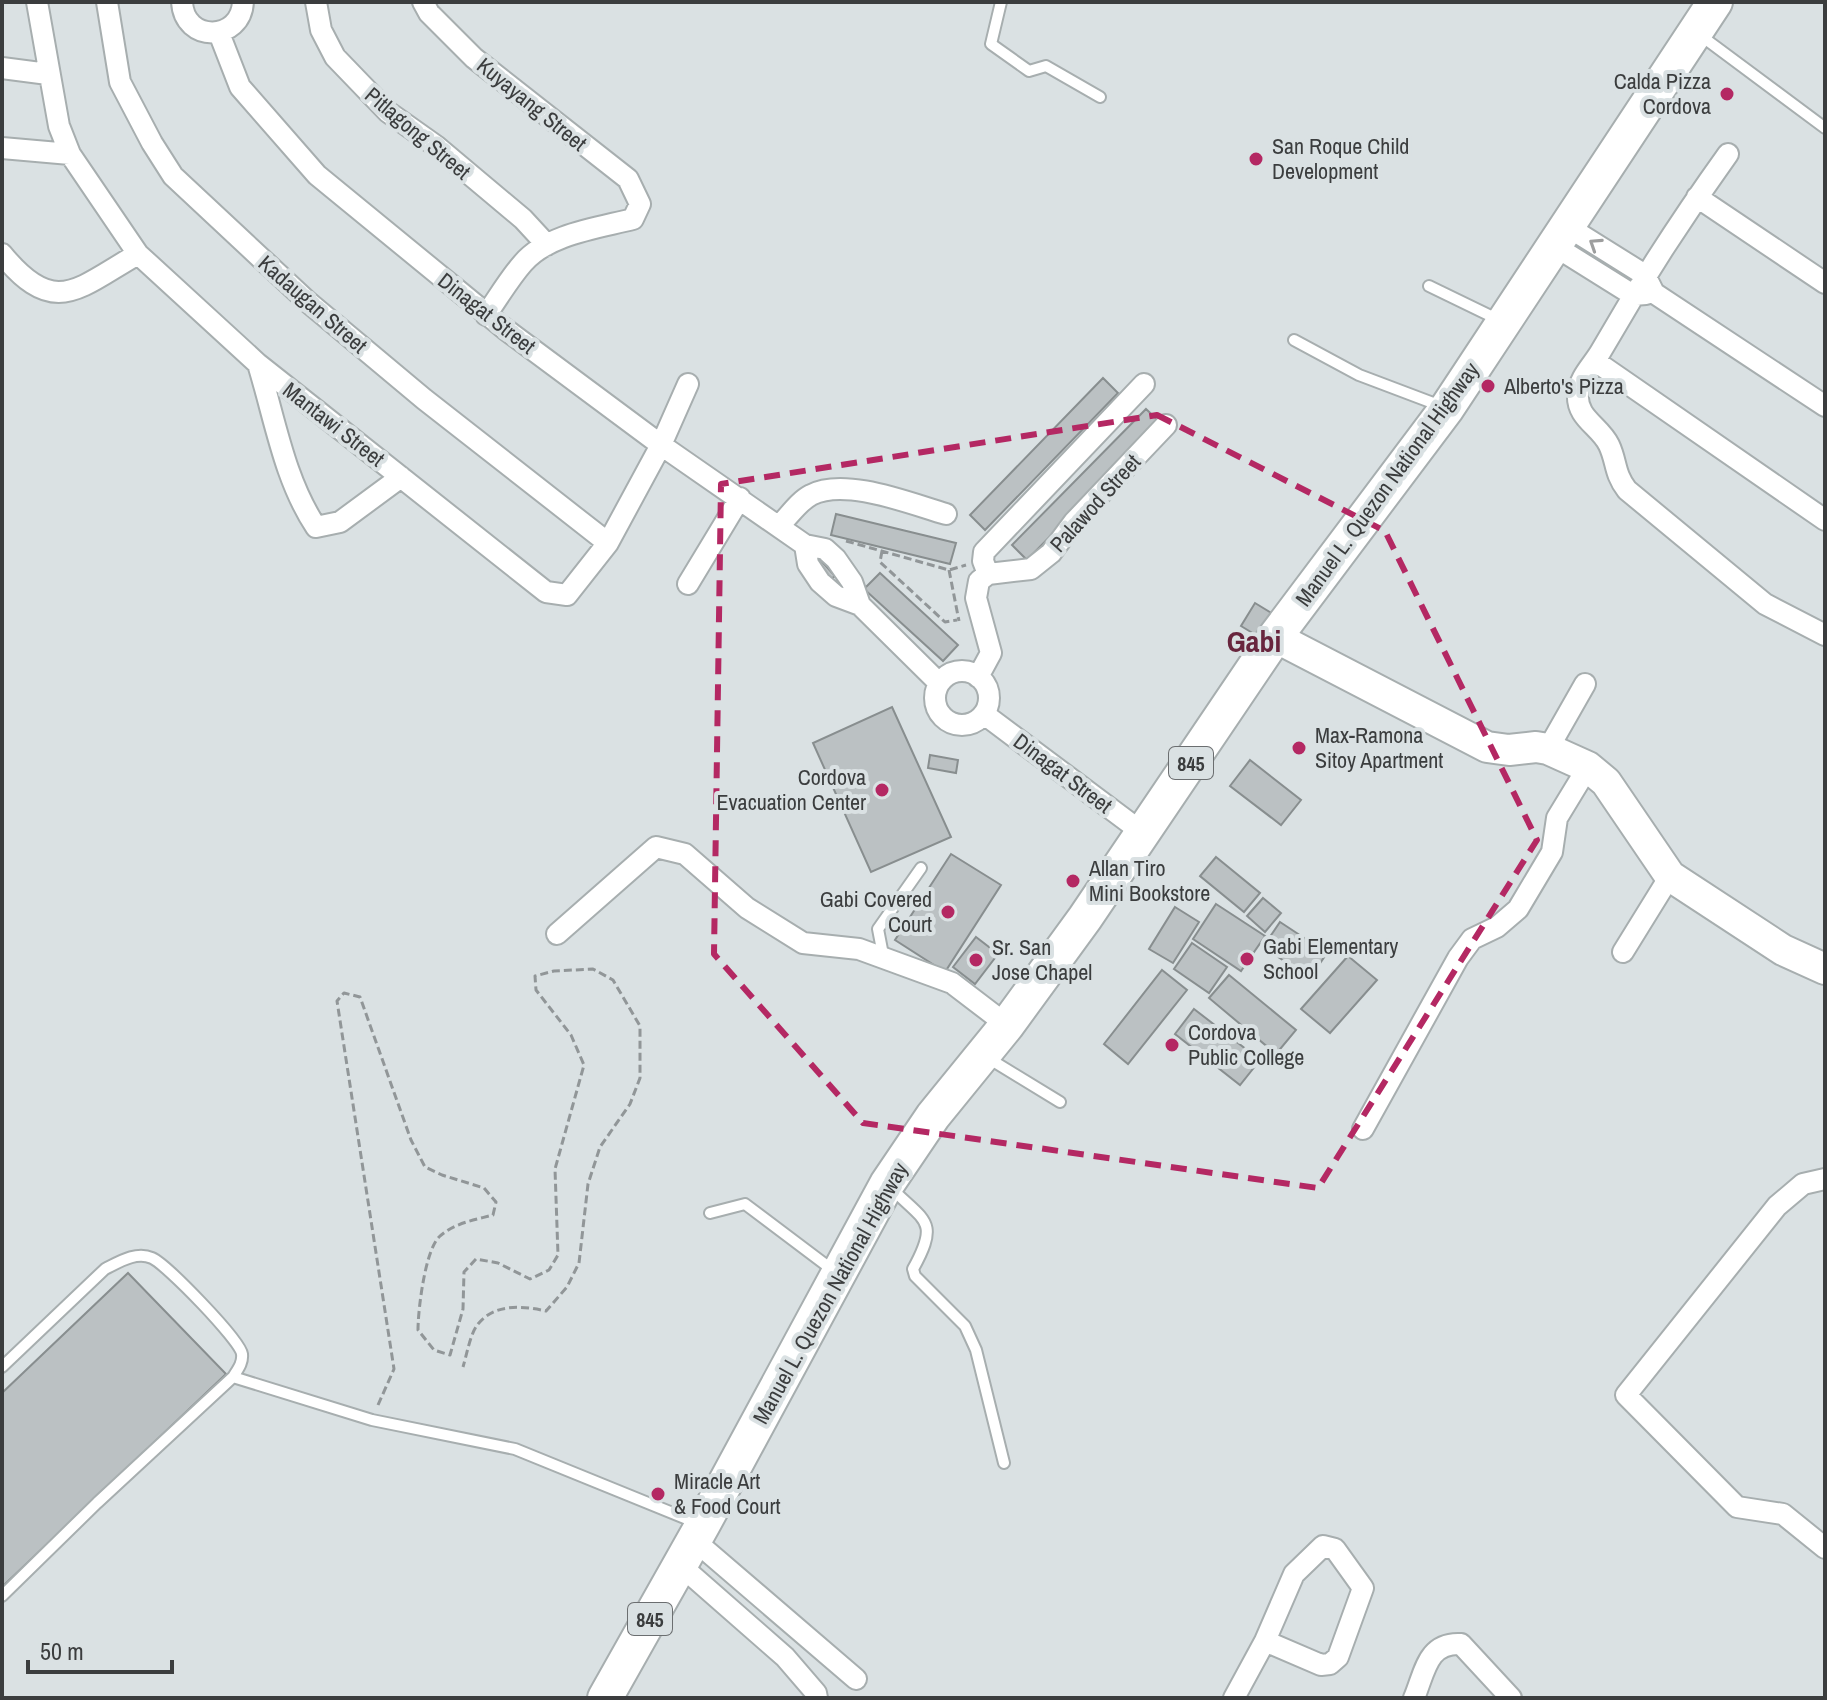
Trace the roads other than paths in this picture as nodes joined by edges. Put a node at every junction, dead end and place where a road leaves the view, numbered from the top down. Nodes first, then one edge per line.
1 (37, 2) edge
2 (107, 2) edge
3 (175, 2) edge
4 (182, 2) edge
5 (243, 2) edge
6 (250, 2) edge
7 (316, 2) edge
8 (423, 2) edge
9 (1001, 2) edge
10 (1715, 2) edge
11 (1695, 31) junction
12 (219, 33) junction
13 (2, 68) edge
14 (48, 74) junction
15 (1100, 97) dead end
16 (1825, 128) edge
17 (2, 148) edge
18 (70, 154) junction
19 (1728, 154) dead end
20 (1697, 197) junction
21 (1559, 235) junction
22 (547, 245) junction
23 (2, 254) edge
24 (138, 254) junction
25 (1825, 283) edge
26 (1650, 284) junction
27 (1429, 286) dead end
28 (1633, 295) junction
29 (486, 315) junction
30 (1503, 322) junction
31 (1294, 340) dead end
32 (1595, 361) junction
33 (258, 364) junction
34 (688, 384) dead end
35 (1144, 384) dead end
36 (1825, 406) edge
37 (1447, 408) junction
38 (1166, 425) dead end
39 (661, 445) junction
40 (401, 477) junction
41 (740, 498) junction
42 (946, 514) dead end
43 (1825, 520) edge
44 (779, 526) junction
45 (608, 543) junction
46 (985, 568) junction
47 (688, 584) dead end
48 (1825, 635) edge
49 (1275, 637) junction
50 (978, 677) junction
51 (939, 683) junction
52 (1585, 684) dead end
53 (984, 714) junction
54 (1548, 749) junction
55 (1588, 767) junction
56 (1143, 833) junction
57 (921, 868) dead end
58 (1670, 876) junction
59 (557, 934) dead end
60 (1623, 952) dead end
61 (884, 960) junction
62 (1825, 969) edge
63 (1007, 1025) junction
64 (983, 1055) junction
65 (1060, 1102) dead end
66 (1363, 1129) dead end
67 (1825, 1179) edge
68 (887, 1184) junction
69 (710, 1213) dead end
70 (839, 1274) junction
71 (2, 1367) edge
72 (233, 1377) junction
73 (1004, 1463) dead end
74 (692, 1543) junction
75 (1825, 1548) edge
76 (2, 1596) edge
77 (1265, 1641) junction
78 (856, 1679) dead end
79 (605, 1698) edge
80 (817, 1698) edge
81 (1234, 1698) edge
82 (1414, 1698) edge
83 (1511, 1698) edge

1 - 14 street, Mantawi Street
2 - 45 street, Kadaugan Street
3 - 4 street
4 - 12 street
5 - 6 street
5 - 12 street
7 - 22 street, Pitlagong Street
8 - 22 street, Kuyayang Street
9 - 15 lane
10 - 11 main road, Manuel L. Quezon National Highway / 845
11 - 16 lane
11 - 21 main road, Manuel L. Quezon National Highway / 845
12 - 29 street, Dinagat Street
13 - 14 street
14 - 18 street, Mantawi Street
17 - 18 street
18 - 24 street, Mantawi Street
19 - 20 street
20 - 25 street
20 - 26 street
26 -> 21 street
21 - 28 street
21 - 30 main road, Manuel L. Quezon National Highway / 845
22 - 29 street
23 - 24 street
24 - 33 street, Mantawi Street
26 - 28 street
26 - 36 street
27 - 30 lane
28 - 32 street
29 - 39 street, Dinagat Street
30 - 37 main road, Manuel L. Quezon National Highway / 845
31 - 37 lane
32 - 43 street
32 - 48 street
33 - 40 street, Mantawi Street
33 - 40 street
34 - 39 street, Mantawi Street
35 - 46 street
37 - 49 main road, Manuel L. Quezon National Highway / 845
38 - 46 street, Palawod Street
39 - 41 street, Dinagat Street
39 - 45 street, Mantawi Street
40 - 45 street, Mantawi Street
41 - 44 street, Dinagat Street
41 - 47 street
42 - 44 street
44 - 51 street, Dinagat Street
46 - 50 street
49 - 54 street
49 - 56 main road, Manuel L. Quezon National Highway / 845
50 - 51 street
50 - 53 street
51 - 53 street
52 - 54 street
53 - 56 street, Dinagat Street
54 - 55 street
55 - 58 street
55 - 66 street
56 - 63 main road, Manuel L. Quezon National Highway / 845
57 - 61 lane
58 - 60 street
58 - 62 street
59 - 61 street
61 - 63 street
63 - 64 main road, Manuel L. Quezon National Highway / 845
64 - 65 lane
64 - 68 main road, Manuel L. Quezon National Highway / 845
67 - 75 street
68 - 70 main road, Manuel L. Quezon National Highway / 845
68 - 73 lane
69 - 70 lane
70 - 74 main road, Manuel L. Quezon National Highway / 845
71 - 72 lane
72 - 74 lane
72 - 76 lane
74 - 78 street
74 - 79 main road, Manuel L. Quezon National Highway / 845
74 - 80 street
77 - 77 street
77 - 81 street
82 - 83 street

